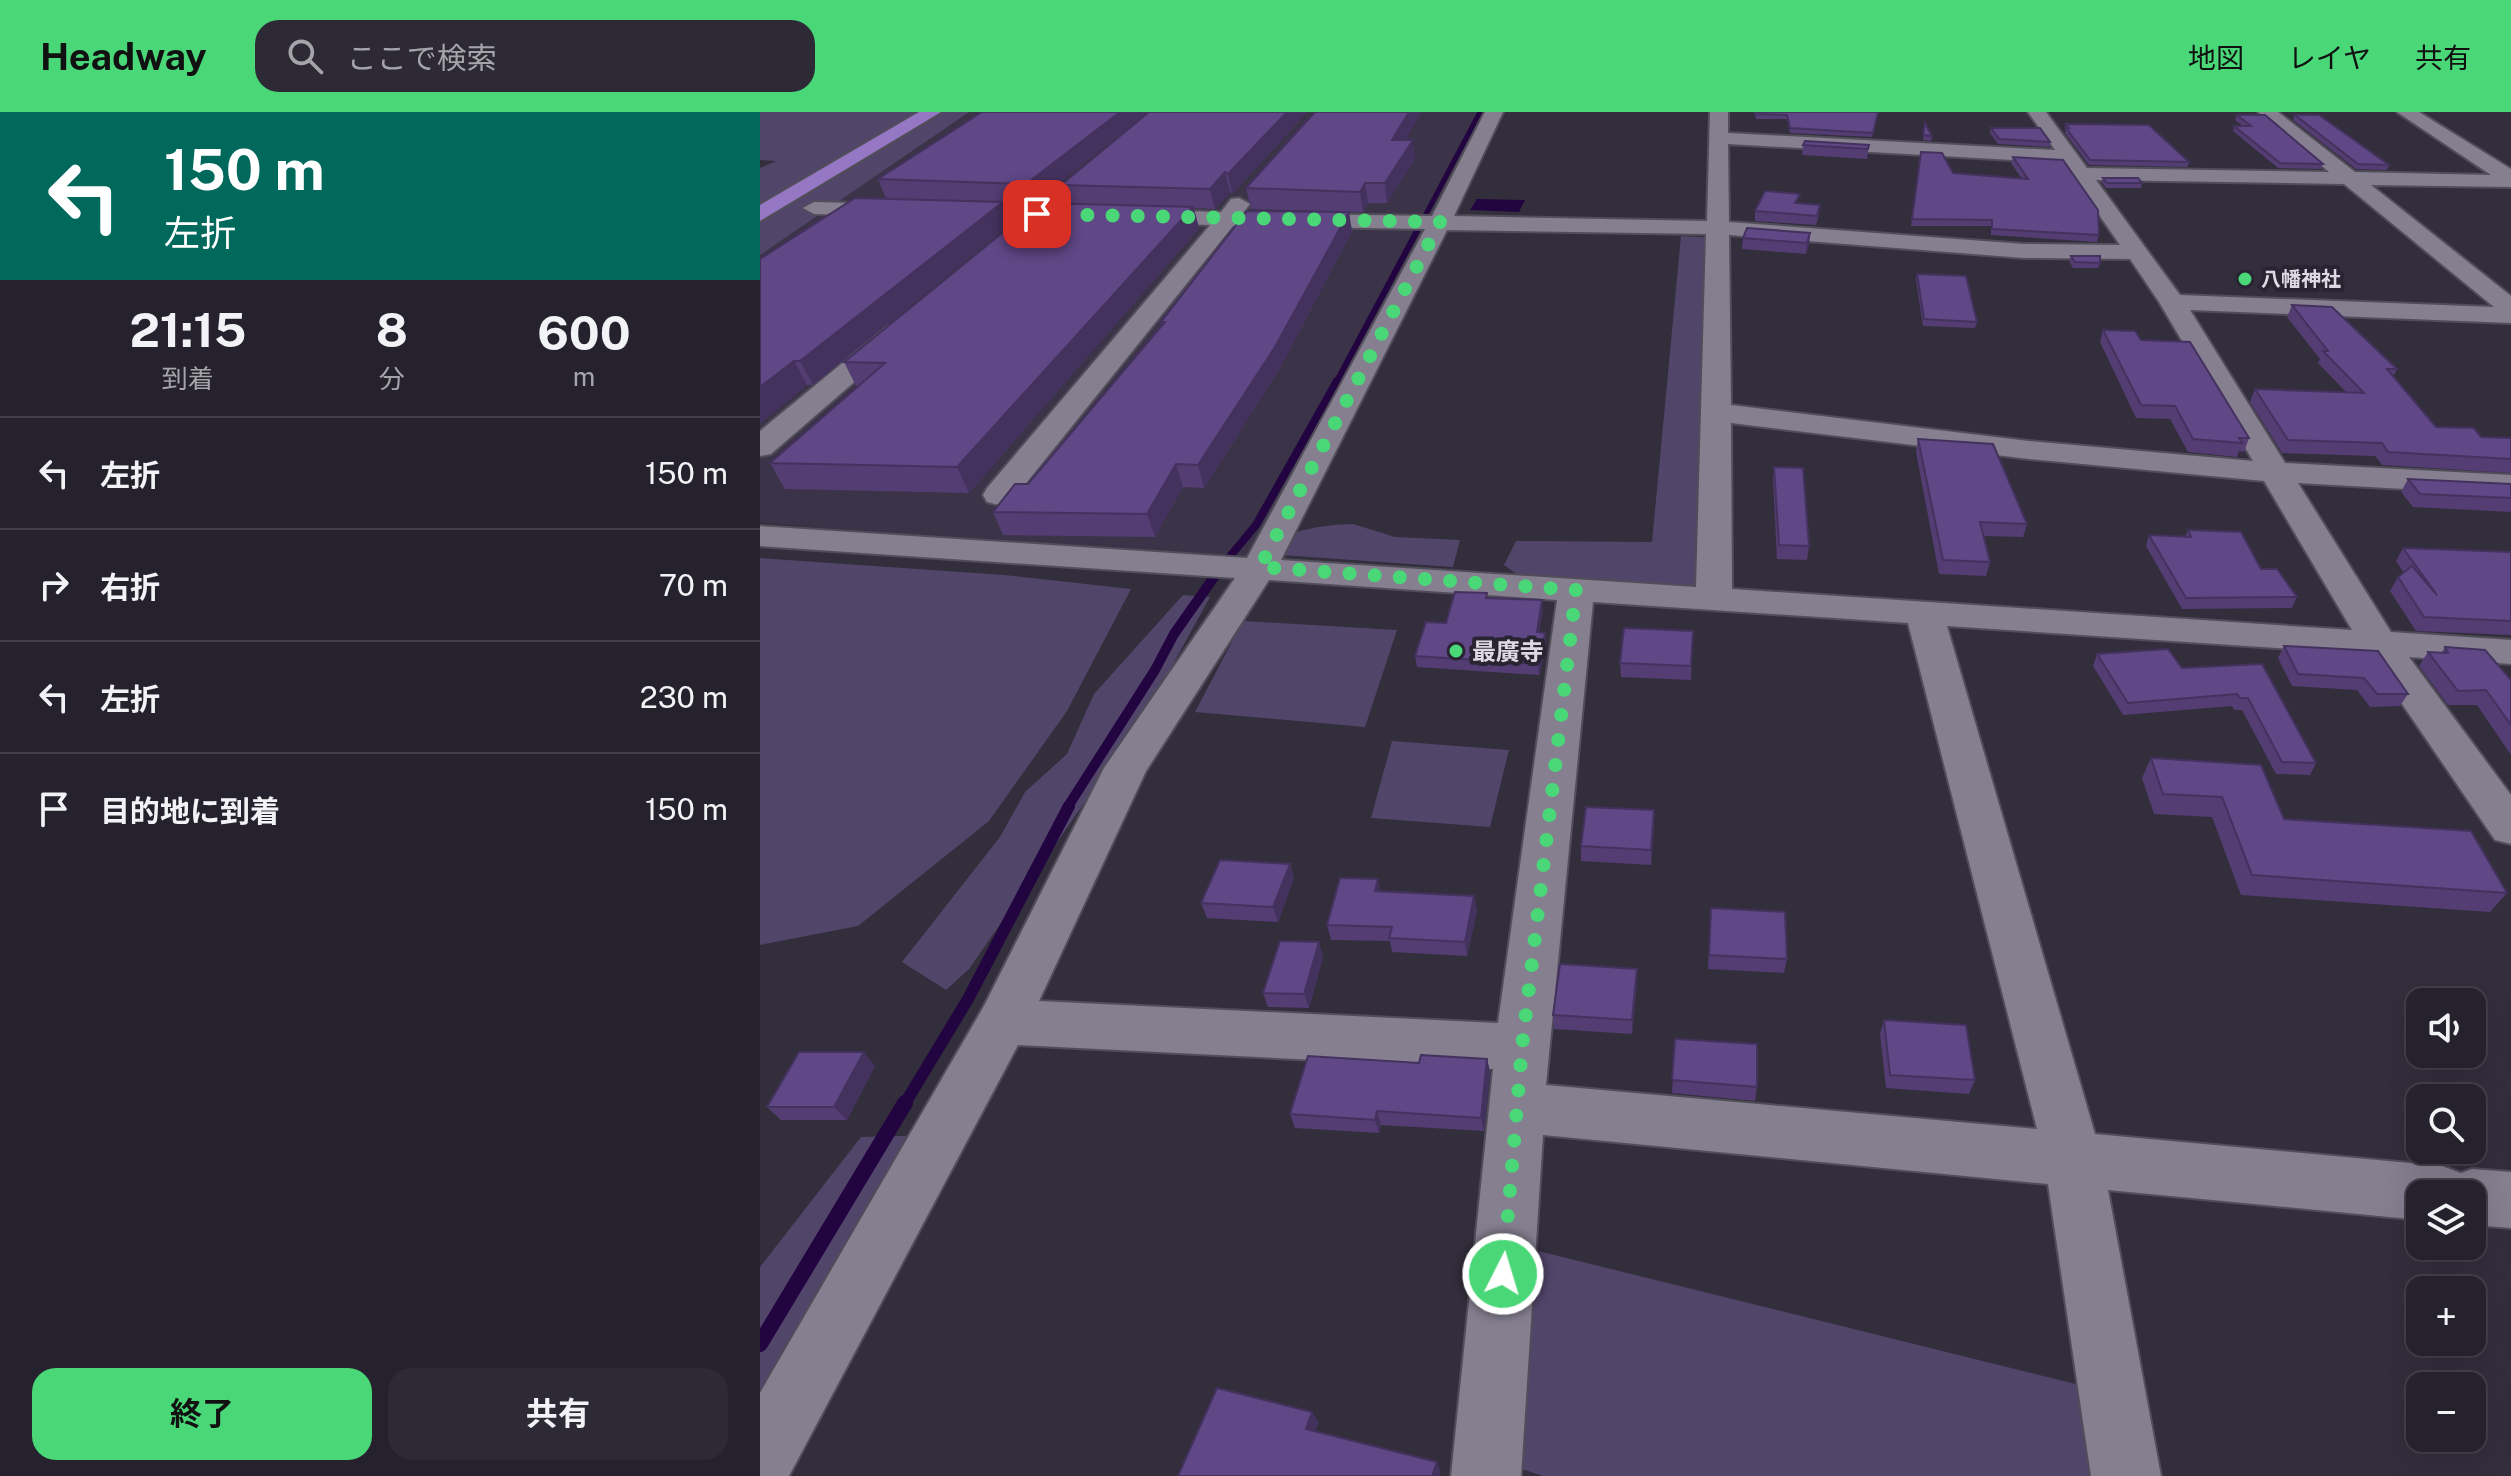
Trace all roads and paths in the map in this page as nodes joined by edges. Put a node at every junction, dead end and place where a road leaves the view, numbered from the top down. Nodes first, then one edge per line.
1 (932, 112) edge
2 (1494, 112) edge
3 (1719, 112) edge
4 (2037, 112) edge
5 (2267, 112) edge
6 (2406, 112) edge
7 (1718, 138) junction
8 (2076, 166) junction
9 (2350, 179) junction
10 (2511, 179) edge
11 (1258, 184) edge
12 (1060, 195) dead end
13 (814, 208) dead end
14 (760, 214) edge
15 (1037, 214) junction
16 (1226, 219) junction
17 (1425, 222) junction
18 (1719, 228) junction
19 (1013, 234) edge
20 (2139, 252) junction
21 (2172, 302) junction
22 (2511, 308) edge
23 (917, 315) edge
24 (2511, 315) edge
25 (1717, 412) junction
26 (760, 447) edge
27 (2275, 472) junction
28 (2511, 485) edge
29 (999, 495) dead end
30 (760, 536) edge
31 (1252, 567) junction
32 (1576, 590) junction
33 (1714, 600) junction
34 (1925, 615) junction
35 (2379, 643) junction
36 (2511, 652) edge
37 (2511, 828) edge
38 (1003, 1022) junction
39 (1522, 1047) junction
40 (1517, 1107) junction
41 (2074, 1160) junction
42 (2406, 1191) edge
43 (2486, 1198) edge
44 (2511, 1200) edge
45 (760, 1460) edge
46 (1486, 1476) edge
47 (2126, 1476) edge

1 - 14 main road
2 - 17 street
3 - 7 street
4 - 8 street
5 - 9 street
6 - 10 street
7 - 8 street
7 - 18 street
8 - 9 street
8 - 20 street
9 - 10 street
9 - 22 street
11 - 16 street
12 - 15 street
13 - 15 street
15 - 16 street
15 - 19 street
16 - 17 street
16 - 29 street
17 - 18 street
17 - 31 street
18 - 20 street
18 - 25 street
20 - 21 street
21 - 24 street
21 - 27 street
23 - 26 street
25 - 27 street
25 - 33 street
27 - 28 street
27 - 35 street
30 - 31 street
31 - 32 street
31 - 38 street
32 - 33 street
32 - 39 street
33 - 34 street
34 - 35 street
34 - 41 street
35 - 36 street
35 - 37 street
38 - 39 street
38 - 45 street
39 - 40 street
40 - 41 street
40 - 46 street
41 - 42 street
41 - 47 street
43 - 44 street

